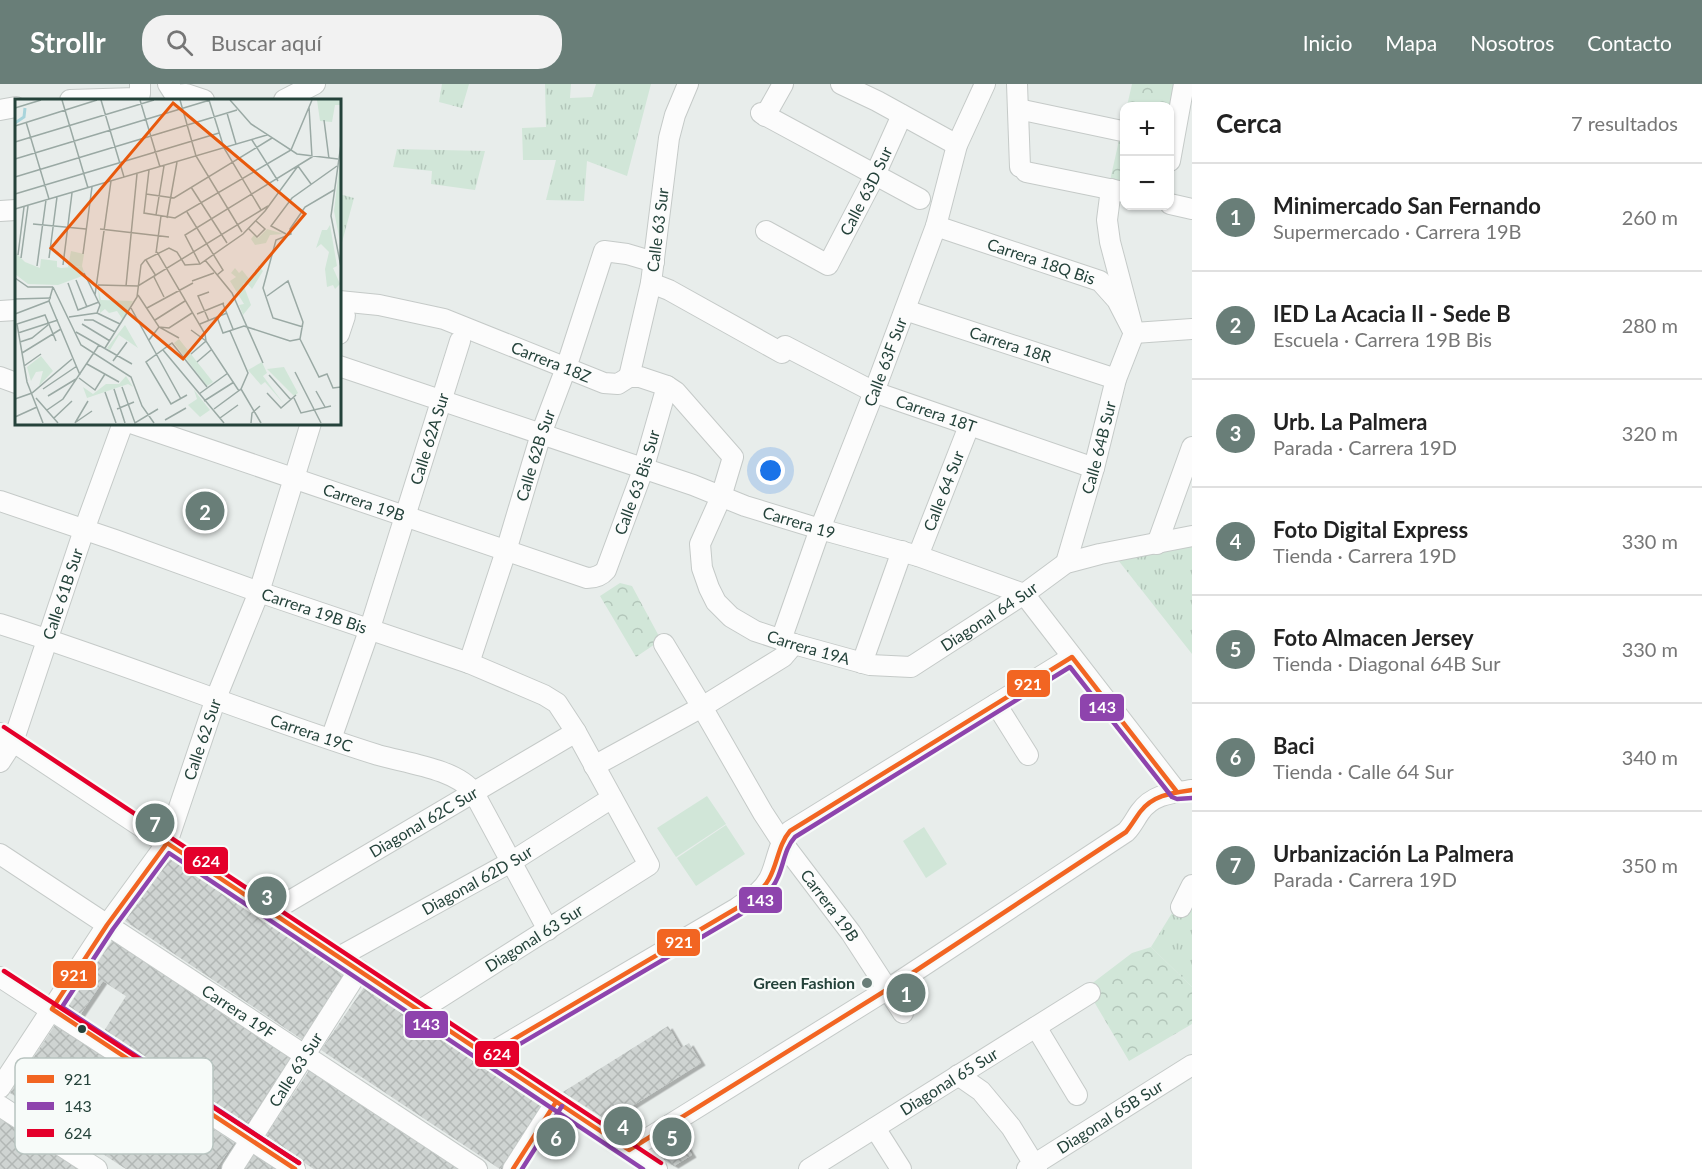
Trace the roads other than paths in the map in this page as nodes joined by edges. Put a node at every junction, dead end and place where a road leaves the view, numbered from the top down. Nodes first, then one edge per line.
1 (140, 84) edge
2 (315, 84) edge
3 (688, 84) edge
4 (783, 84) edge
5 (985, 84) edge
6 (1017, 84) edge
7 (1184, 84) edge
8 (852, 86) edge
9 (125, 91) edge
10 (173, 93) edge
11 (76, 99) edge
12 (201, 99) edge
13 (286, 99) edge
14 (15, 107) edge
15 (1018, 109) junction
16 (0, 110) edge
17 (902, 115) junction
18 (1120, 130) edge
19 (957, 145) junction
20 (1171, 156) edge
21 (874, 175) junction
22 (1118, 191) edge
23 (920, 199) dead end
24 (15, 210) edge
25 (0, 211) edge
26 (936, 226) junction
27 (766, 231) dead end
28 (654, 262) junction
29 (651, 283) junction
30 (905, 309) junction
31 (15, 310) edge
32 (0, 311) edge
33 (341, 317) edge
34 (1192, 329) edge
35 (1134, 333) junction
36 (460, 341) dead end
37 (340, 366) edge
38 (566, 368) junction
39 (0, 377) edge
40 (629, 377) junction
41 (1116, 379) junction
42 (15, 383) edge
43 (667, 386) junction
44 (874, 392) junction
45 (440, 400) junction
46 (123, 424) edge
47 (134, 424) edge
48 (311, 424) edge
49 (969, 426) junction
50 (541, 434) junction
51 (1192, 447) edge
52 (1094, 468) junction
53 (643, 470) junction
54 (295, 479) junction
55 (721, 497) junction
56 (0, 501) edge
57 (405, 517) junction
58 (820, 529) junction
59 (84, 530) junction
60 (1192, 536) edge
61 (1157, 544) junction
62 (506, 551) junction
63 (910, 554) junction
64 (1066, 563) junction
65 (597, 577) joint
66 (259, 592) junction
67 (1024, 594) junction
68 (0, 624) edge
69 (370, 628) junction
70 (48, 639) junction
71 (788, 642) junction
72 (664, 644) dead end
73 (1072, 657) junction
74 (469, 663) junction
75 (862, 663) junction
76 (911, 667) joint
77 (216, 698) junction
78 (996, 704) junction
79 (702, 707) junction
80 (576, 732) junction
81 (7, 737) edge
82 (331, 739) junction
83 (1028, 755) dead end
84 (0, 762) edge
85 (594, 766) junction
86 (1184, 791) edge
87 (474, 793) junction
88 (612, 798) junction
89 (782, 842) junction
90 (167, 843) junction
91 (0, 854) edge
92 (511, 862) junction
93 (649, 865) joint
94 (1192, 885) edge
95 (1181, 907) dead end
96 (271, 912) junction
97 (107, 925) junction
98 (548, 930) junction
99 (339, 957) junction
100 (359, 970) junction
101 (0, 977) edge
102 (888, 988) junction
103 (1090, 993) dead end
104 (52, 1010) junction
105 (419, 1011) junction
106 (903, 1013) dead end
107 (1036, 1027) junction
108 (304, 1055) junction
109 (487, 1056) junction
110 (20, 1058) edge
111 (125, 1058) edge
112 (1192, 1065) edge
113 (15, 1066) edge
114 (958, 1075) junction
115 (0, 1088) edge
116 (1077, 1095) dead end
117 (556, 1102) junction
118 (0, 1106) edge
119 (15, 1116) edge
120 (213, 1116) edge
121 (875, 1128) junction
122 (250, 1140) junction
123 (629, 1150) junction
124 (74, 1154) edge
125 (819, 1166) edge
126 (1032, 1167) edge
127 (97, 1169) edge
128 (232, 1169) edge
129 (295, 1169) edge
130 (477, 1169) edge
131 (513, 1169) edge
132 (657, 1169) edge
133 (901, 1169) edge

1 - 9 street
2 - 13 street
3 - 28 street, Calle 63 Sur
4 - 21 street
5 - 19 street, Calle 63F Sur
6 - 15 street
7 - 20 street
8 - 17 street
9 - 11 street
10 - 12 street
14 - 16 street
15 - 18 street
15 - 22 street
17 - 19 street
17 - 21 street, Calle 63D Sur
19 - 26 street, Calle 63F Sur
21 - 23 street
21 - 27 street, Calle 63D Sur
22 - 35 street
24 - 25 street
26 - 30 street, Calle 63F Sur
26 - 35 street, Carrera 18Q Bis
28 - 29 street, Calle 63 Sur
28 - 38 street, Calle 62B Sur
29 - 40 street, Calle 63 Sur
29 - 44 street, Carrera 18T
30 - 41 street, Carrera 18R
30 - 44 street, Calle 63F Sur
31 - 32 street
33 - 38 street, Carrera 18Z
34 - 35 street
35 - 41 street, Calle 64B Sur
36 - 45 street, Calle 62A Sur
37 - 45 street, Carrera 19
38 - 40 street, Carrera 18Z
38 - 50 street, Calle 62B Sur
39 - 42 street
40 - 43 street, Carrera 18Z
41 - 52 street, Calle 64B Sur
43 - 53 street, Calle 63 Bis Sur
43 - 55 street, Carrera 18Z
44 - 49 street, Carrera 18T
44 - 58 street, Calle 63F Sur
45 - 50 street, Carrera 19
45 - 57 street, Calle 62A Sur
46 - 59 street, Calle 61B Sur
47 - 54 street, Carrera 19B
48 - 54 street, Calle 62 Sur
49 - 52 street, Carrera 18T
49 - 63 street, Calle 64 Sur
50 - 53 street, Carrera 19
50 - 62 street, Calle 62B Sur
51 - 61 street
52 - 64 street, Calle 64B Sur
53 - 55 street, Carrera 19
53 - 65 street, Calle 63 Bis Sur
54 - 57 street, Carrera 19B
54 - 66 street, Calle 62 Sur
55 - 58 street, Carrera 19
55 - 71 street, Carrera 19A
56 - 59 street, Carrera 19B Bis
57 - 62 street, Carrera 19B
57 - 69 street, Calle 62A Sur
58 - 63 street, Carrera 19
58 - 71 street, Calle 63F Sur
59 - 66 street, Carrera 19B Bis
59 - 70 street, Calle 61B Sur
60 - 61 street
61 - 64 street
62 - 65 street, Carrera 19B
62 - 74 street, Calle 62B Sur
63 - 67 street, Carrera 19
63 - 75 street, Calle 64 Sur
64 - 67 street, Diagonal 64 Sur
66 - 69 street, Carrera 19B Bis
66 - 77 street, Calle 62 Sur
67 - 73 street
67 - 76 street, Diagonal 64 Sur
68 - 70 street, Carrera 19C
69 - 74 street, Carrera 19B Bis
69 - 82 street, Calle 62A Sur
70 - 77 street, Carrera 19C
70 - 81 street, Calle 61B Sur
71 - 75 street, Carrera 19A
71 - 79 street
72 - 79 street, Carrera 19B
73 - 78 street
73 - 86 street
74 - 80 street, Carrera 19B Bis
75 - 76 street, Carrera 19A
77 - 82 street, Carrera 19C
77 - 90 street, Calle 62 Sur
78 - 83 street
78 - 89 street
79 - 85 street
79 - 89 street, Carrera 19B
80 - 85 street, Carrera 19B Bis
80 - 87 street, Diagonal 62C Sur
81 - 84 street, Calle 61B Sur
81 - 90 street
82 - 87 street, Carrera 19C
85 - 88 street, Carrera 19B Bis
86 - 102 street
87 - 92 street, Carrera 19C
87 - 96 street, Diagonal 62C Sur
88 - 92 street, Diagonal 62D Sur
88 - 93 street, Carrera 19B Bis
89 - 102 street, Carrera 19B
89 - 109 street
90 - 96 street
90 - 97 street, Calle 62 Sur
91 - 97 street, Carrera 19F
92 - 98 street, Carrera 19C
92 - 99 street, Diagonal 62D Sur
93 - 98 street, Diagonal 63 Sur
94 - 95 street
96 - 99 street
97 - 104 street, Calle 62 Sur
97 - 108 street, Carrera 19F
98 - 105 street, Diagonal 63 Sur
99 - 100 street
100 - 105 street
100 - 108 street, Calle 63 Sur
101 - 104 street
102 - 106 street, Carrera 19B
102 - 123 street
103 - 107 street, Diagonal 65 Sur
104 - 110 street, Calle 62 Sur
104 - 111 street
105 - 109 street
107 - 114 street, Diagonal 65 Sur
107 - 116 street
108 - 122 street, Calle 63 Sur
108 - 130 street, Carrera 19F
109 - 117 street
112 - 126 street, Diagonal 65B Sur
113 - 115 street, Calle 62 Sur
114 - 121 street, Diagonal 65 Sur
114 - 126 street
117 - 123 street
117 - 131 street
118 - 119 street
120 - 122 street
121 - 125 street, Diagonal 65 Sur
121 - 133 street
122 - 128 street, Calle 63 Sur
122 - 129 street
123 - 132 street
124 - 127 street

